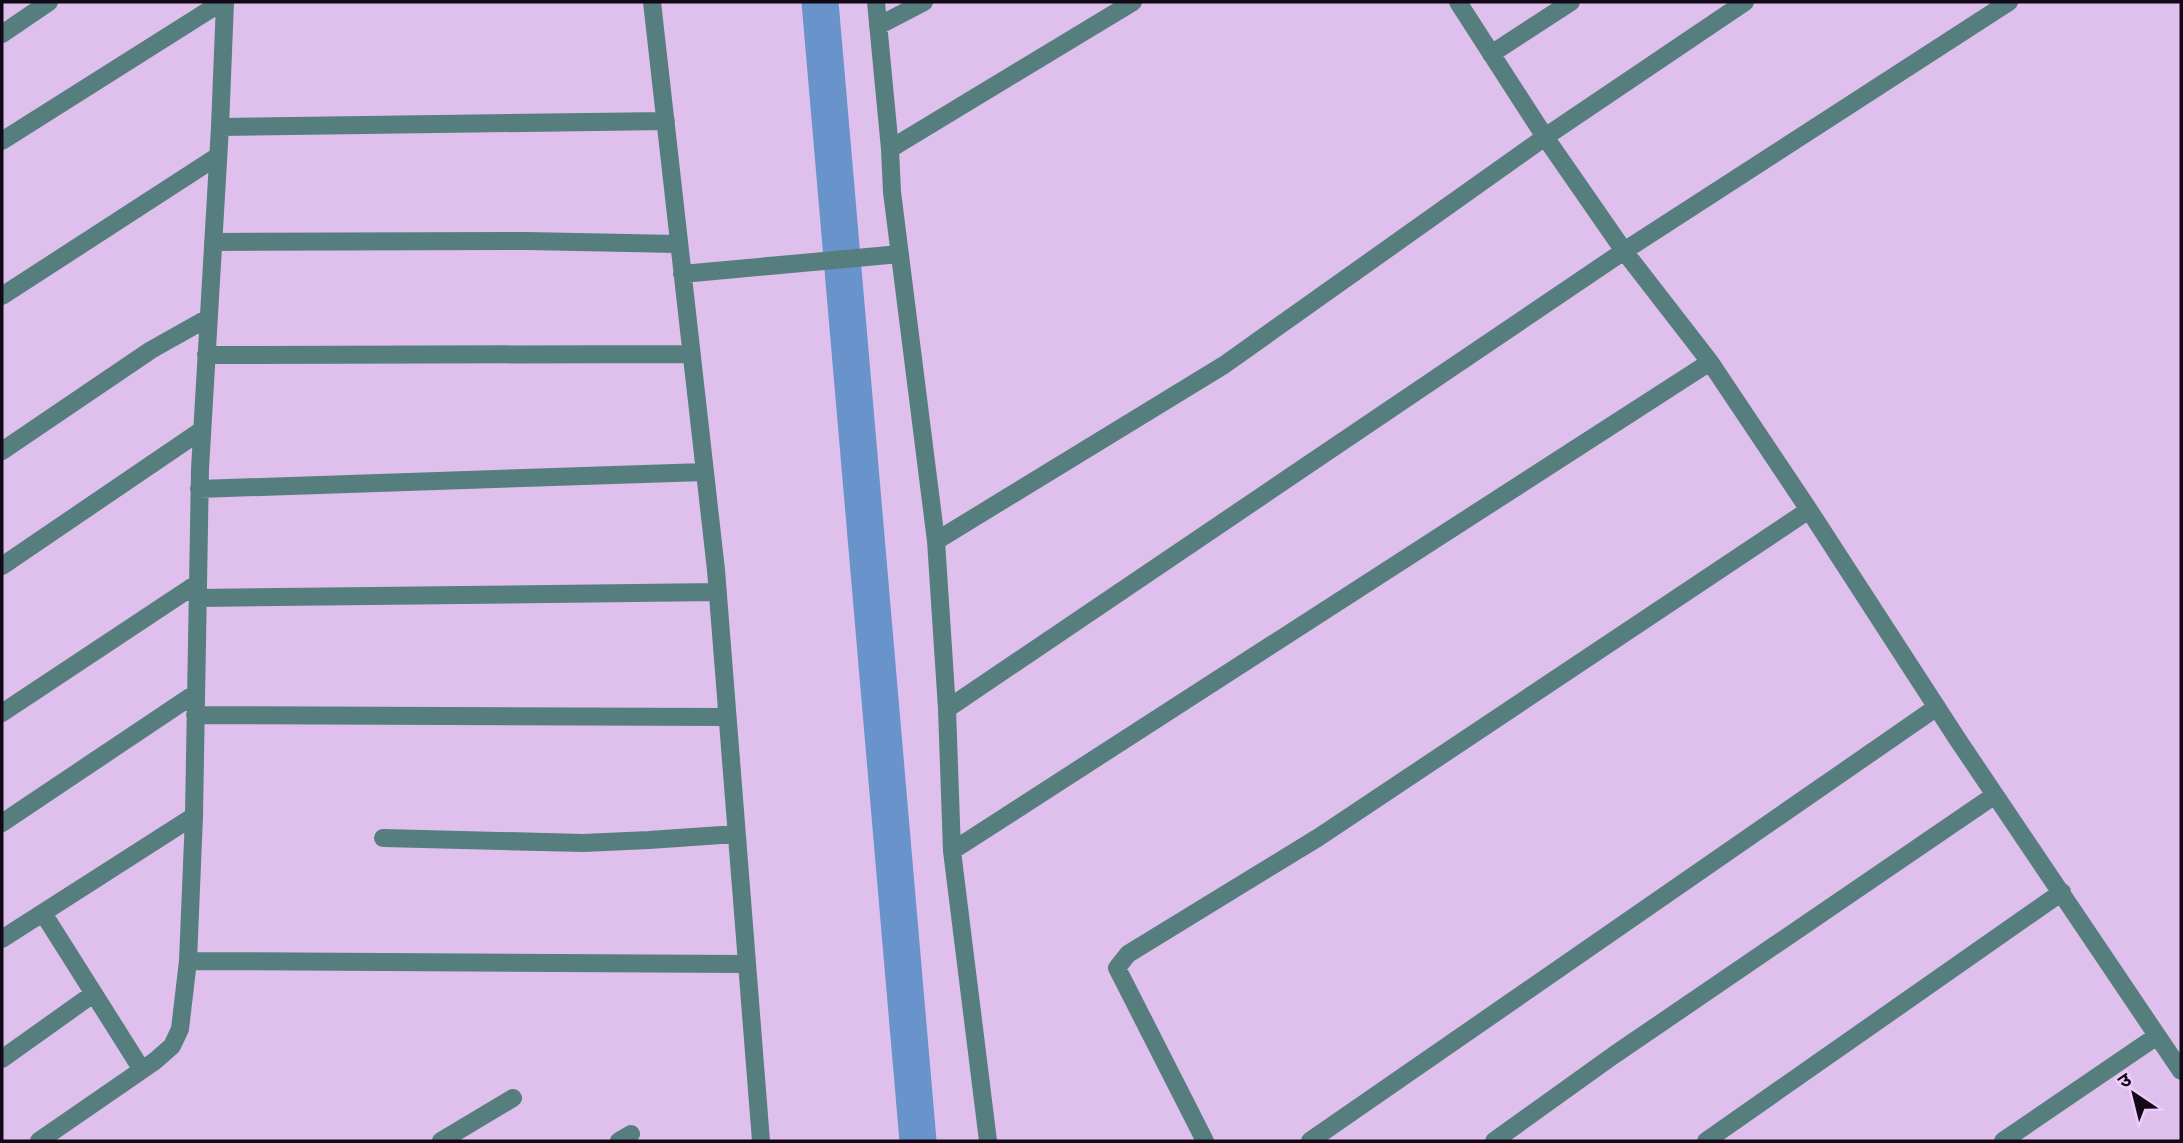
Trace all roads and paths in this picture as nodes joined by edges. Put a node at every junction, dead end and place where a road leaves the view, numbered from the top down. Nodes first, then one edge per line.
1 (50, 2) edge
2 (223, 2) edge
3 (652, 2) edge
4 (876, 2) edge
5 (924, 2) edge
6 (1133, 2) edge
7 (1458, 2) edge
8 (1571, 2) edge
9 (1745, 2) edge
10 (2009, 2) edge
11 (878, 26) junction
12 (2, 34) edge
13 (1491, 54) junction
14 (666, 121) junction
15 (220, 127) junction
16 (1545, 137) junction
17 (2, 141) edge
18 (890, 149) junction
19 (218, 156) junction
20 (213, 242) junction
21 (678, 244) junction
22 (1625, 251) junction
23 (900, 254) junction
24 (682, 274) junction
25 (2, 296) edge
26 (208, 318) junction
27 (691, 354) junction
28 (206, 355) junction
29 (1710, 362) junction
30 (202, 430) junction
31 (2, 451) edge
32 (705, 472) junction
33 (199, 489) junction
34 (1809, 510) junction
35 (936, 541) junction
36 (2, 566) edge
37 (197, 590) junction
38 (718, 592) junction
39 (196, 692) junction
40 (1937, 707) junction
41 (947, 709) junction
42 (2, 713) edge
43 (195, 715) junction
44 (727, 717) junction
45 (1995, 795) junction
46 (194, 816) junction
47 (2, 823) edge
48 (736, 834) junction
49 (383, 838) dead end
50 (952, 851) junction
51 (2062, 892) junction
52 (43, 913) junction
53 (2, 939) edge
54 (188, 961) junction
55 (746, 964) junction
56 (93, 993) junction
57 (2157, 1036) junction
58 (2, 1059) edge
59 (142, 1070) junction
60 (2181, 1071) edge
61 (513, 1098) dead end
62 (39, 1141) edge
63 (441, 1141) edge
64 (761, 1141) edge
65 (988, 1141) edge
66 (1205, 1141) edge
67 (1310, 1141) edge
68 (1494, 1141) edge
69 (1706, 1141) edge
70 (2003, 1141) edge

1 - 12 street
2 - 15 street
2 - 17 street
3 - 14 street
4 - 11 street
5 - 11 street
6 - 18 street
7 - 13 street
8 - 13 street
9 - 16 street
10 - 22 street
11 - 18 street
13 - 16 street
14 - 15 street
14 - 21 street
15 - 19 street
16 - 22 street
16 - 35 street
18 - 23 street
19 - 20 street
19 - 25 street
20 - 21 street
20 - 26 street
21 - 24 street
22 - 29 street
22 - 41 street
23 - 24 street
23 - 35 street
24 - 27 street
26 - 28 street
26 - 31 street
27 - 28 street
27 - 32 street
28 - 30 street
29 - 34 street
29 - 50 street
30 - 33 street
30 - 36 street
32 - 33 street
32 - 38 street
33 - 37 street
34 - 40 street
34 - 66 street
35 - 41 street
37 - 38 street
37 - 39 street
37 - 42 street
38 - 44 street
39 - 43 street
39 - 47 street
40 - 45 street
40 - 67 street
41 - 50 street
43 - 44 street
43 - 46 street
44 - 48 street
45 - 51 street
45 - 68 street
46 - 52 street
46 - 54 street
48 - 49 street
48 - 55 street
50 - 65 street
51 - 57 street
51 - 69 street
52 - 53 street
52 - 56 street
54 - 55 street
54 - 59 street
55 - 64 street
56 - 58 street
56 - 59 street
57 - 60 street
57 - 70 street
59 - 62 street
61 - 63 street

